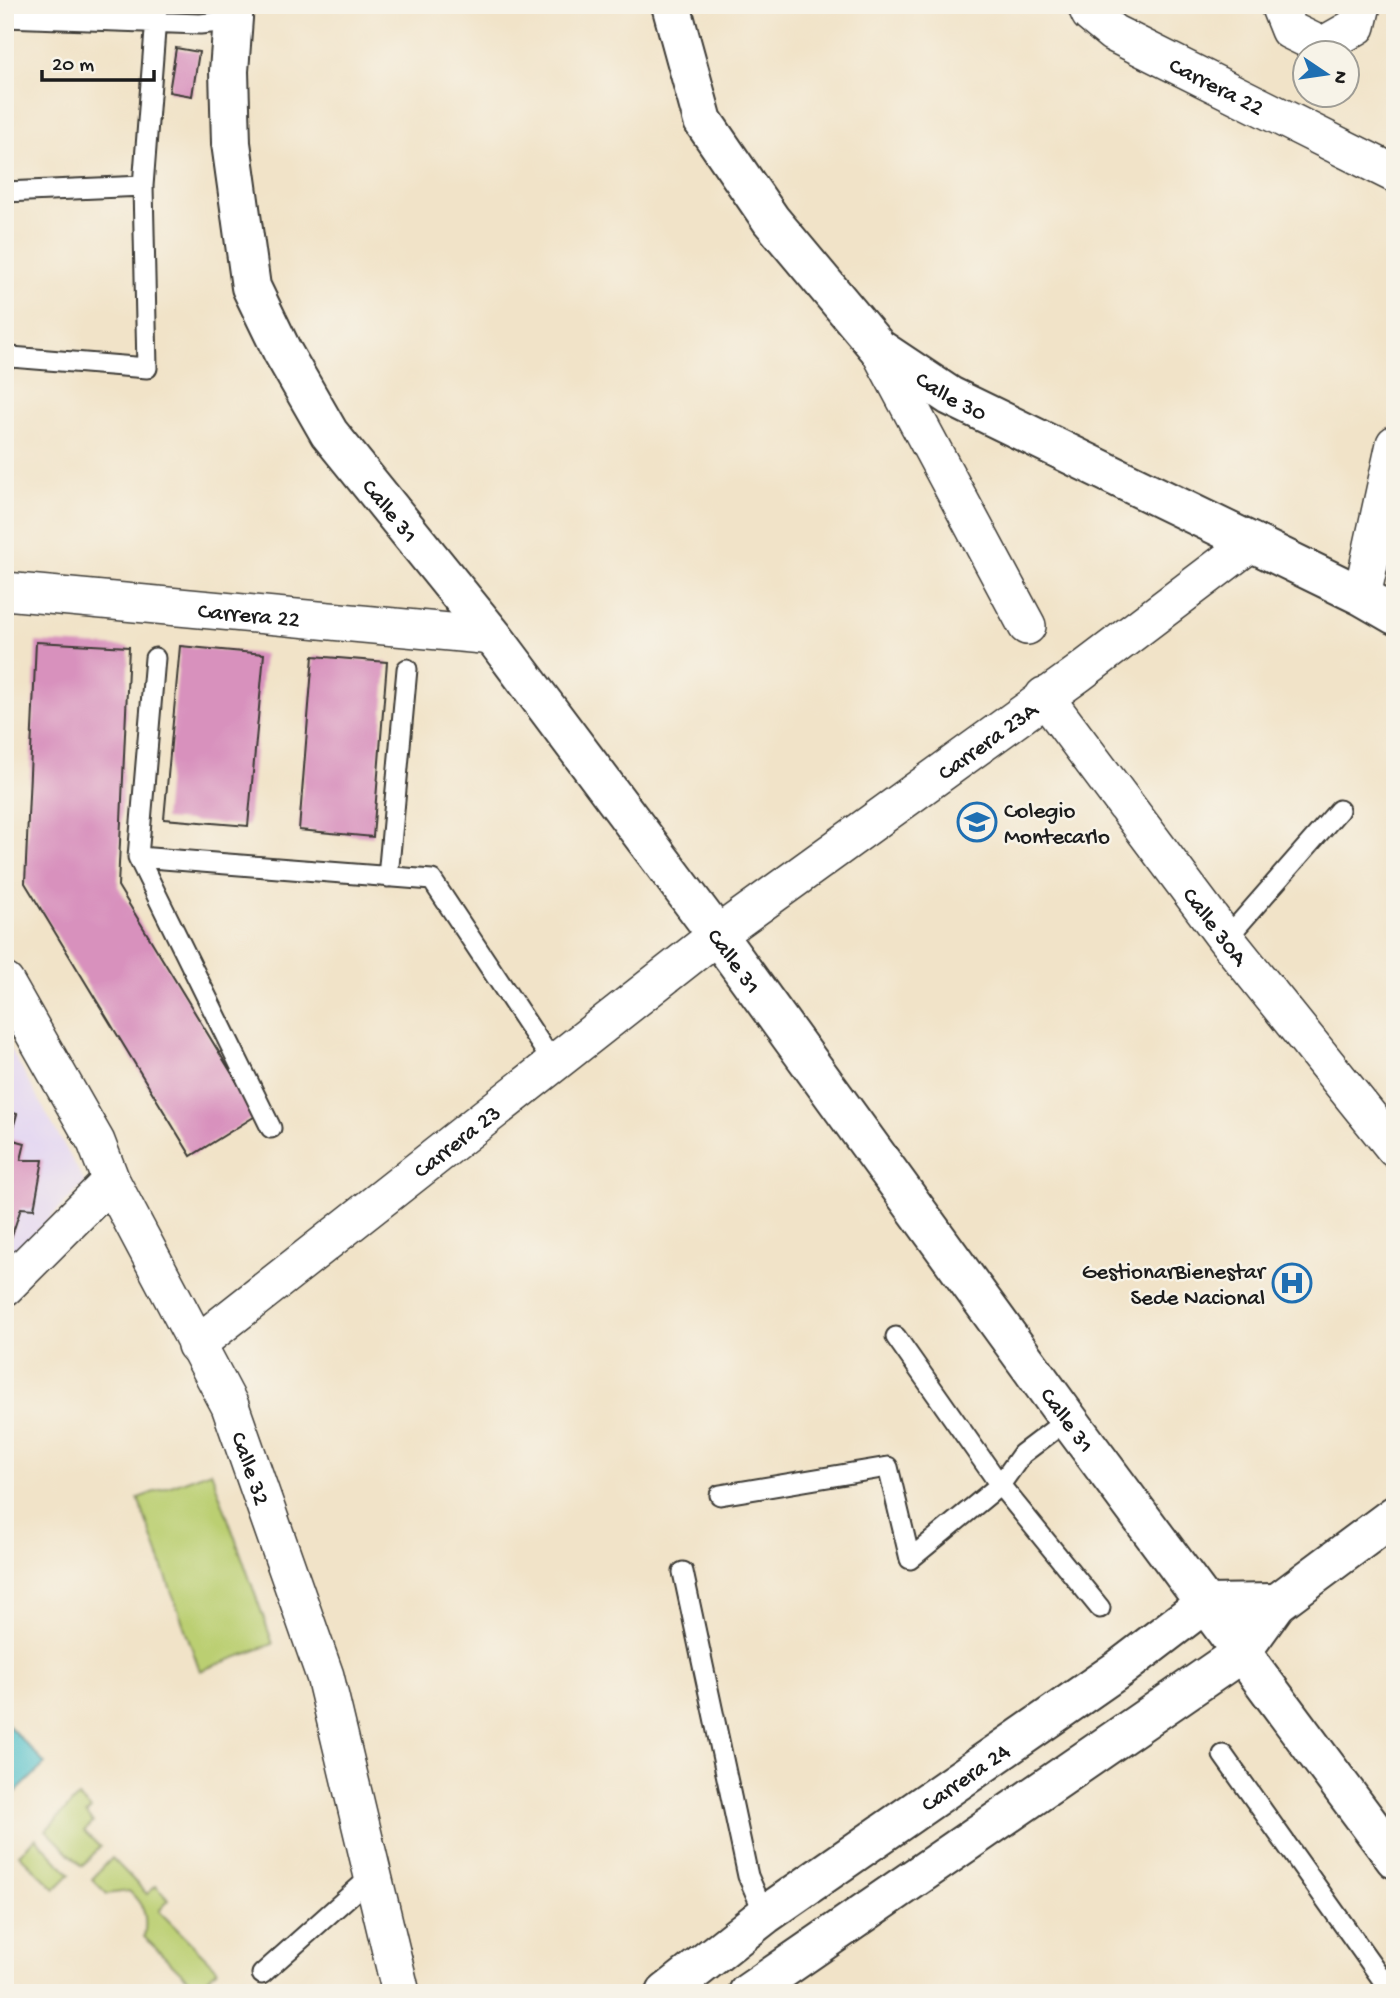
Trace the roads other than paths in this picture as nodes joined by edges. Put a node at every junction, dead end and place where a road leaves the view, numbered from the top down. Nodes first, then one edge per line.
1 (671, 5) edge
2 (1086, 5) edge
3 (1279, 5) edge
4 (1362, 5) edge
5 (232, 13) edge
6 (156, 14) edge
7 (5, 17) edge
8 (1395, 174) edge
9 (143, 186) junction
10 (5, 192) edge
11 (878, 348) junction
12 (11, 357) dead end
13 (1395, 444) edge
14 (1252, 541) junction
15 (5, 591) edge
16 (1362, 596) junction
17 (1395, 615) edge
18 (1027, 626) dead end
19 (493, 636) junction
20 (155, 658) dead end
21 (407, 669) dead end
22 (1044, 696) junction
23 (1339, 810) dead end
24 (138, 857) junction
25 (388, 877) junction
26 (717, 935) junction
27 (1226, 940) junction
28 (5, 982) edge
29 (554, 1064) junction
30 (271, 1128) dead end
31 (1395, 1149) edge
32 (111, 1181) junction
33 (5, 1287) edge
34 (896, 1337) dead end
35 (196, 1345) junction
36 (1068, 1419) junction
37 (1000, 1485) junction
38 (720, 1495) dead end
39 (1395, 1515) edge
40 (684, 1572) dead end
41 (1277, 1603) junction
42 (1204, 1604) junction
43 (1100, 1608) dead end
44 (1241, 1653) junction
45 (1223, 1755) dead end
46 (1395, 1860) edge
47 (374, 1874) junction
48 (765, 1914) junction
49 (262, 1974) dead end
50 (756, 1991) edge
51 (401, 1993) edge
52 (666, 1993) edge
53 (1392, 1993) edge

1 - 11 street, Calle 30
2 - 8 street, Carrera 22
3 - 4 street
5 - 6 lane
5 - 19 street, Calle 31
6 - 7 lane
6 - 9 lane
9 - 10 lane
9 - 12 lane
11 - 14 street, Calle 30
11 - 18 street
13 - 16 street
14 - 16 street, Calle 30
14 - 22 street, Carrera 23A
15 - 19 street, Carrera 22
16 - 17 street, Calle 30
19 - 26 street, Calle 31
20 - 24 lane
21 - 25 lane
22 - 26 street, Carrera 23A
22 - 27 street, Calle 30A
23 - 27 lane
24 - 25 lane
24 - 30 lane
25 - 29 lane
26 - 29 street, Carrera 23
26 - 36 street, Calle 31
27 - 31 street, Calle 30A
28 - 32 street, Calle 32
29 - 35 street, Carrera 23
32 - 33 street
32 - 35 street, Calle 32
34 - 37 lane
35 - 47 street, Calle 32
36 - 37 lane
36 - 42 street, Calle 31
37 - 38 lane
37 - 43 lane
39 - 41 street
40 - 48 lane
41 - 42 street
41 - 44 street
42 - 44 street, Calle 31
42 - 48 street, Carrera 24
44 - 46 street, Calle 31
44 - 50 street
45 - 53 lane
47 - 49 lane
47 - 51 street, Calle 32
48 - 52 street, Carrera 24

